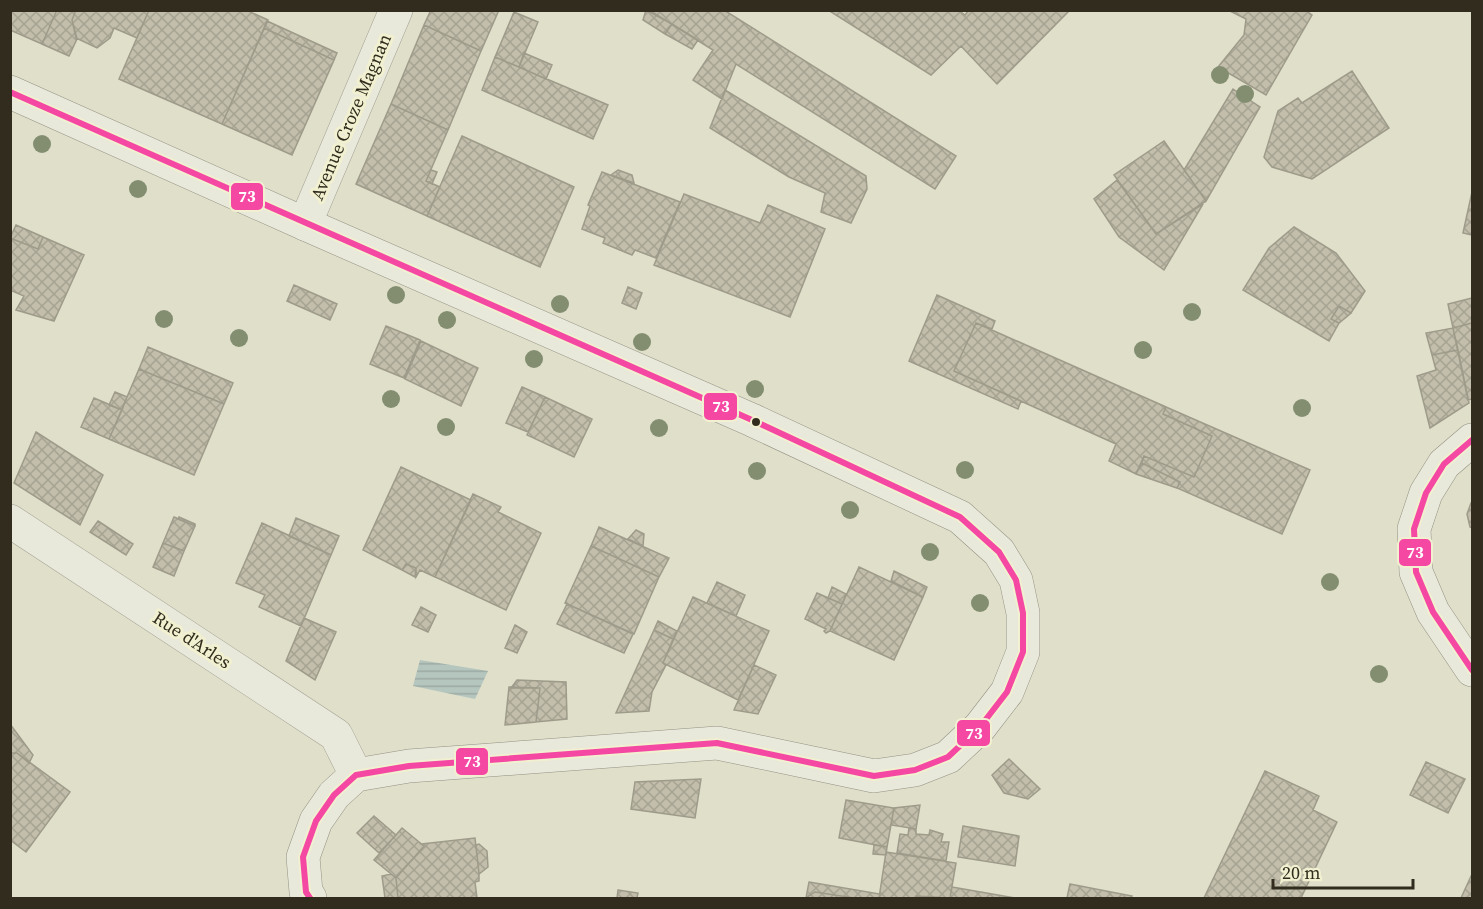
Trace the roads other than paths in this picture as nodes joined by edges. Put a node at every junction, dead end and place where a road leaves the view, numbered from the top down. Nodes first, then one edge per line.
1 (396, 10) edge
2 (10, 92) edge
3 (305, 224) junction
4 (1473, 440) edge
5 (10, 521) edge
6 (1473, 670) edge
7 (356, 775) junction
8 (310, 898) edge

1 - 3 street, Avenue Croze Magnan
2 - 3 street
3 - 7 street
4 - 6 street
5 - 7 street, Rue d'Arles
7 - 8 street

